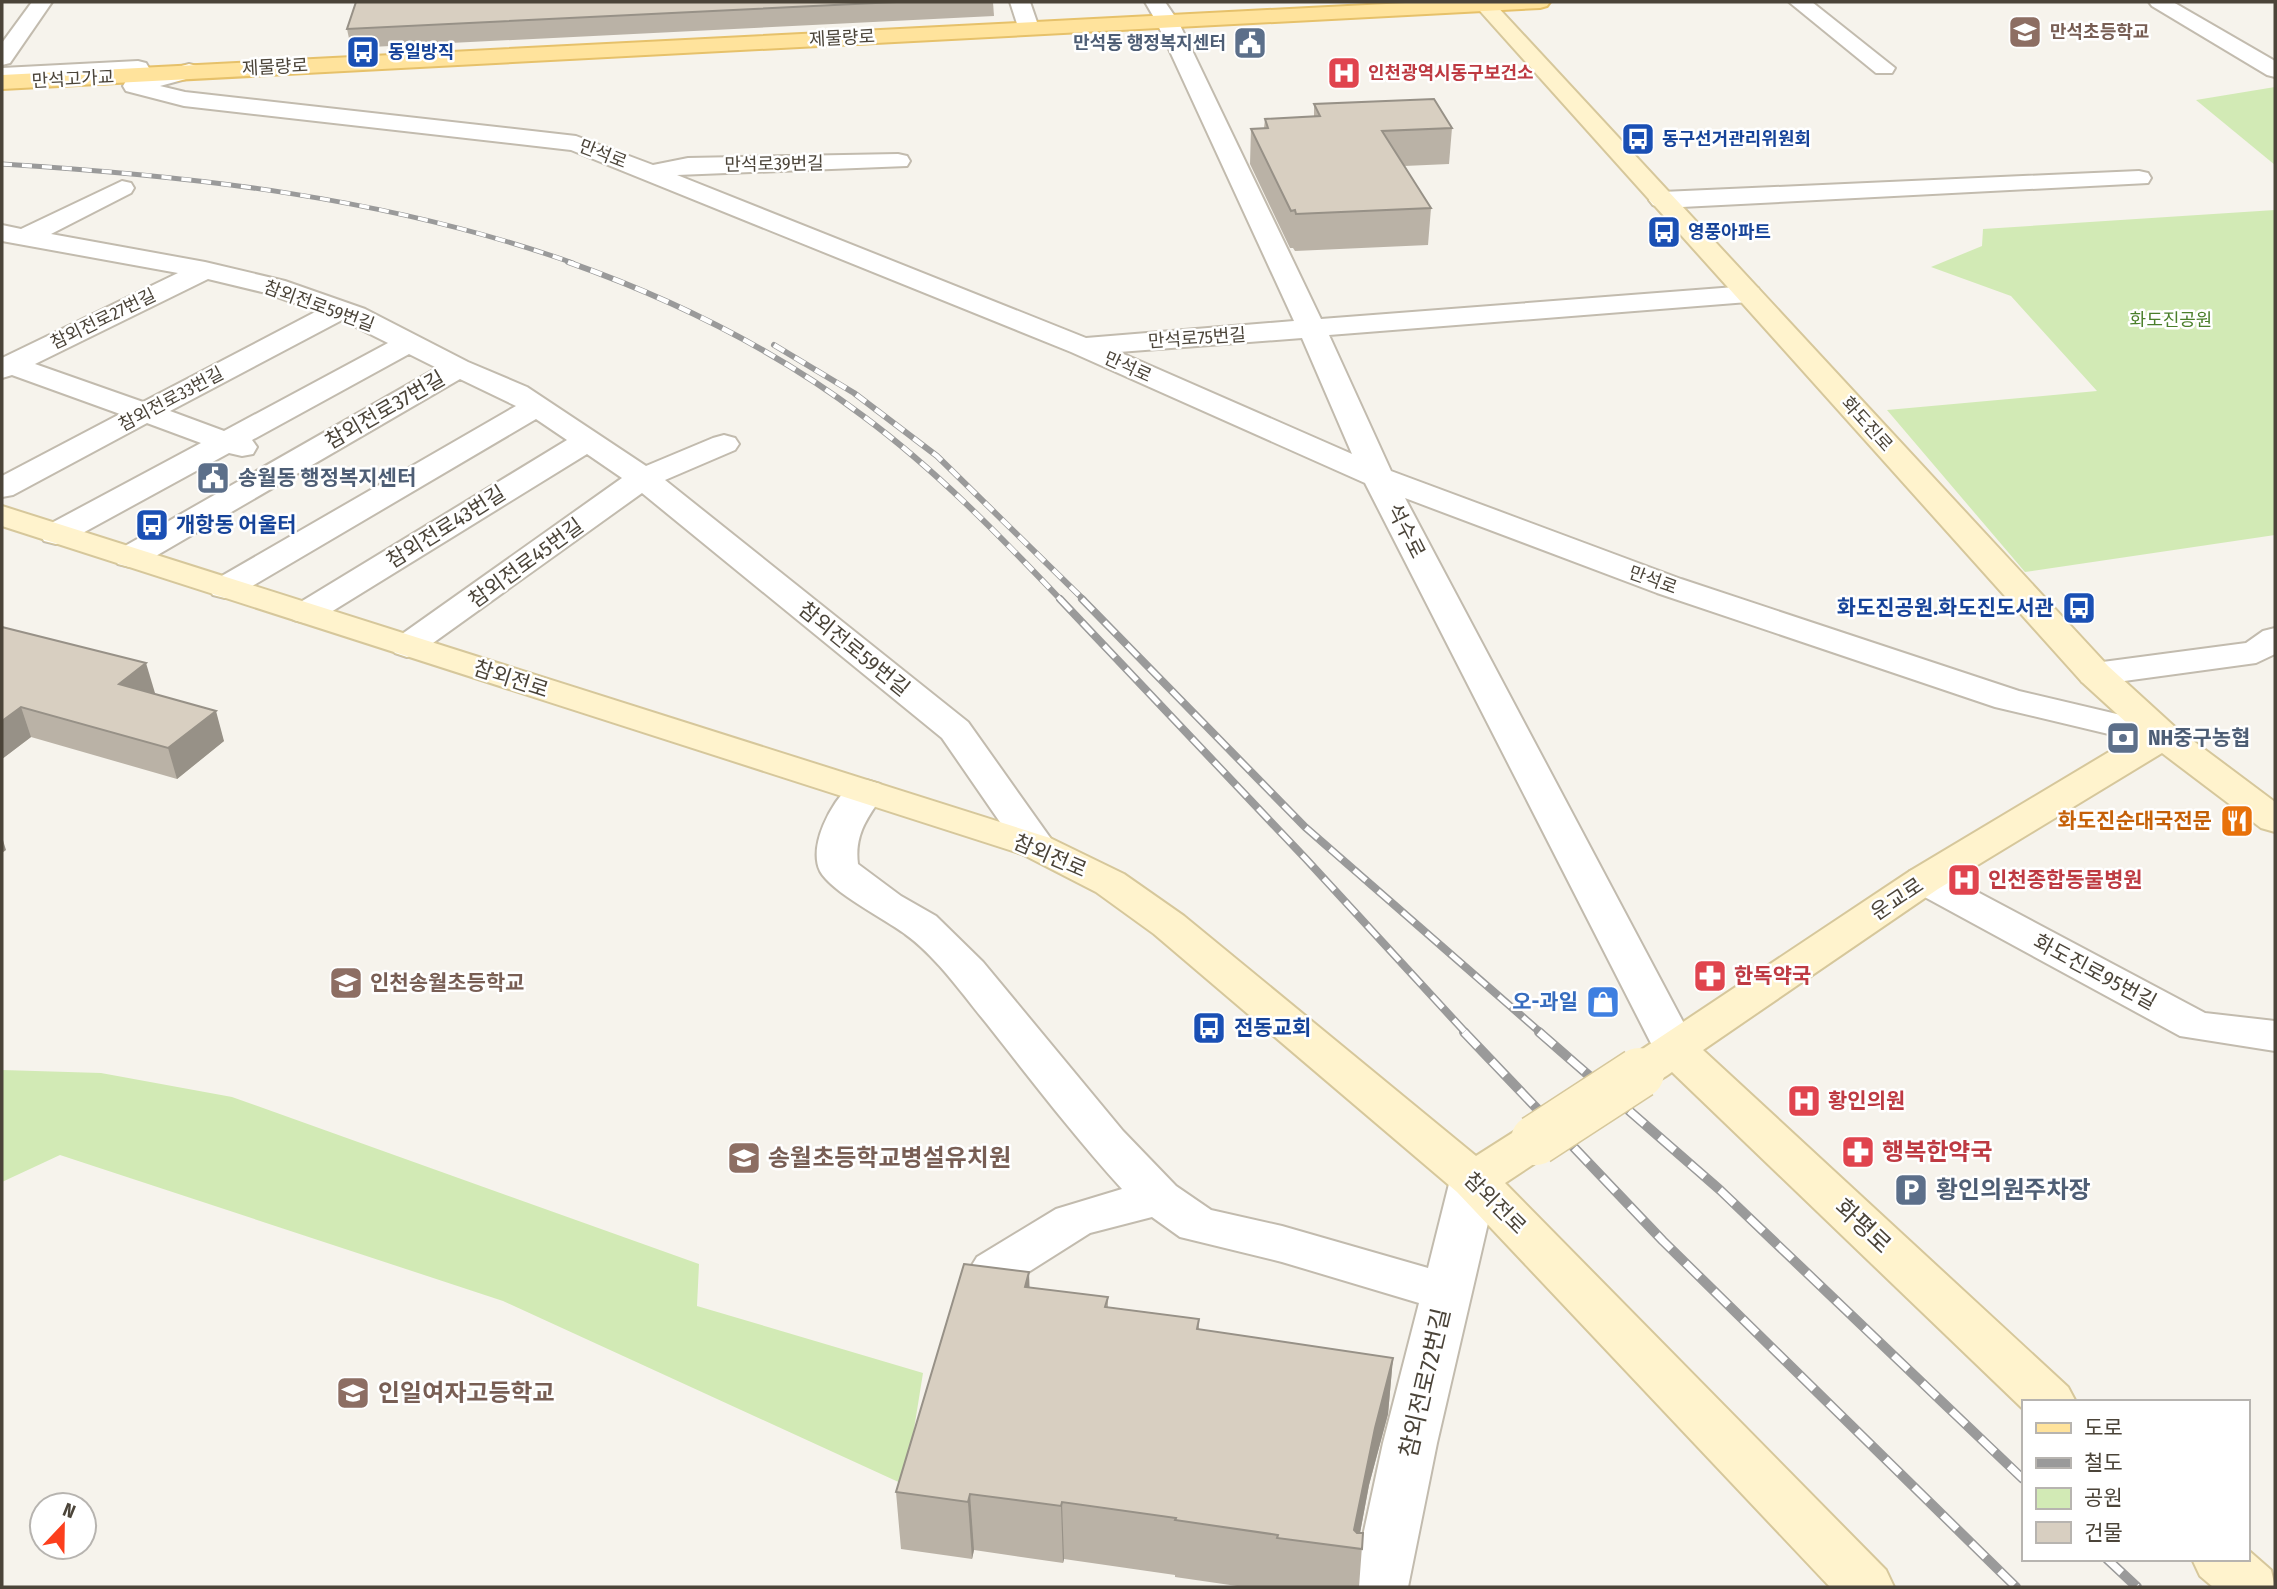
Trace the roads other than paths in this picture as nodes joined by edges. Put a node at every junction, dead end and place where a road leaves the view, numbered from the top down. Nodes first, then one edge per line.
1 (42, 2) edge
2 (1020, 2) edge
3 (1540, 2) edge
4 (1799, 2) edge
5 (2159, 2) edge
6 (1484, 3) edge
7 (1161, 11) edge
8 (29, 21) junction
9 (2, 22) edge
10 (1028, 28) junction
11 (2275, 45) edge
12 (2237, 47) junction
13 (2, 58) edge
14 (1884, 68) dead end
15 (2275, 69) edge
16 (190, 71) junction
17 (139, 81) junction
18 (3, 87) edge
19 (898, 161) dead end
20 (650, 173) junction
21 (2138, 178) dead end
22 (122, 188) dead end
23 (1662, 200) junction
24 (13, 235) edge
25 (205, 270) junction
26 (1748, 294) junction
27 (339, 310) junction
28 (1312, 329) junction
29 (409, 343) junction
30 (1081, 346) junction
31 (6, 367) edge
32 (458, 368) junction
33 (536, 407) junction
34 (143, 413) junction
35 (587, 441) junction
36 (228, 442) junction
37 (724, 444) dead end
38 (293, 463) junction
39 (1378, 477) junction
40 (643, 478) junction
41 (2, 488) edge
42 (2, 516) edge
43 (57, 534) junction
44 (130, 557) junction
45 (225, 587) junction
46 (306, 613) junction
47 (2275, 638) edge
48 (407, 646) junction
49 (2095, 674) junction
50 (2163, 736) junction
51 (866, 792) junction
52 (2274, 818) edge
53 (1036, 846) junction
54 (1924, 880) junction
55 (2275, 1036) edge
56 (1657, 1062) junction
57 (1474, 1180) junction
58 (1159, 1198) junction
59 (994, 1270) edge
60 (1446, 1292) junction
61 (2048, 1400) edge
62 (2222, 1561) edge
63 (1380, 1587) edge
64 (1866, 1587) edge
65 (2250, 1587) edge

1 - 8 street
2 - 10 street
3 - 6 main road, 제물량로
4 - 14 street
5 - 12 street
6 - 7 main road, 제물량로
6 - 23 street, 화도진로
7 - 10 main road, 제물량로
7 - 28 street, 석수로
8 - 9 street
8 - 13 street
10 - 16 main road, 제물량로
11 - 12 street
12 - 15 street
16 - 17 street
16 - 18 street
17 - 18 street
17 - 20 street, 만석로
19 - 20 street, 만석로39번길
20 - 30 street, 만석로
21 - 23 street
22 - 24 street
23 - 26 street, 화도진로
24 - 25 street, 참외전로59번길
25 - 27 street, 참외전로59번길
25 - 31 street, 참외전로27번길
26 - 28 street, 만석로75번길
26 - 49 street, 화도진로
27 - 29 street, 참외전로59번길
27 - 34 street, 참외전로33번길
28 - 30 street, 만석로75번길
28 - 39 street, 석수로
29 - 32 street, 참외전로59번길
29 - 36 street
30 - 39 street, 만석로
31 - 34 street
32 - 33 street, 참외전로59번길
32 - 38 street, 참외전로37번길
33 - 35 street, 참외전로59번길
33 - 45 street
34 - 36 street
34 - 41 street, 참외전로33번길
35 - 40 street, 참외전로59번길
35 - 46 street, 참외전로43번길
36 - 38 street
36 - 43 street
37 - 40 street
38 - 44 street, 참외전로37번길
39 - 50 street, 만석로
39 - 56 street, 석수로
40 - 48 street, 참외전로45번길
40 - 53 street, 참외전로59번길
42 - 43 street, 참외전로
43 - 44 street, 참외전로
44 - 45 street, 참외전로
45 - 46 street, 참외전로
46 - 48 street, 참외전로
47 - 49 street
48 - 51 street, 참외전로
49 - 50 street, 화도진로
50 - 52 street, 화도진로
50 - 54 street, 운교로
51 - 53 street, 참외전로
51 - 58 street
53 - 57 street, 참외전로
54 - 55 street, 화도진로95번길
54 - 56 street, 운교로
56 - 57 street, 운교로, bridge
56 - 61 street, 화평로
57 - 60 street, 참외전로72번길
57 - 64 street, 참외전로
58 - 59 street
58 - 60 street
60 - 63 street, 참외전로72번길
62 - 65 street

